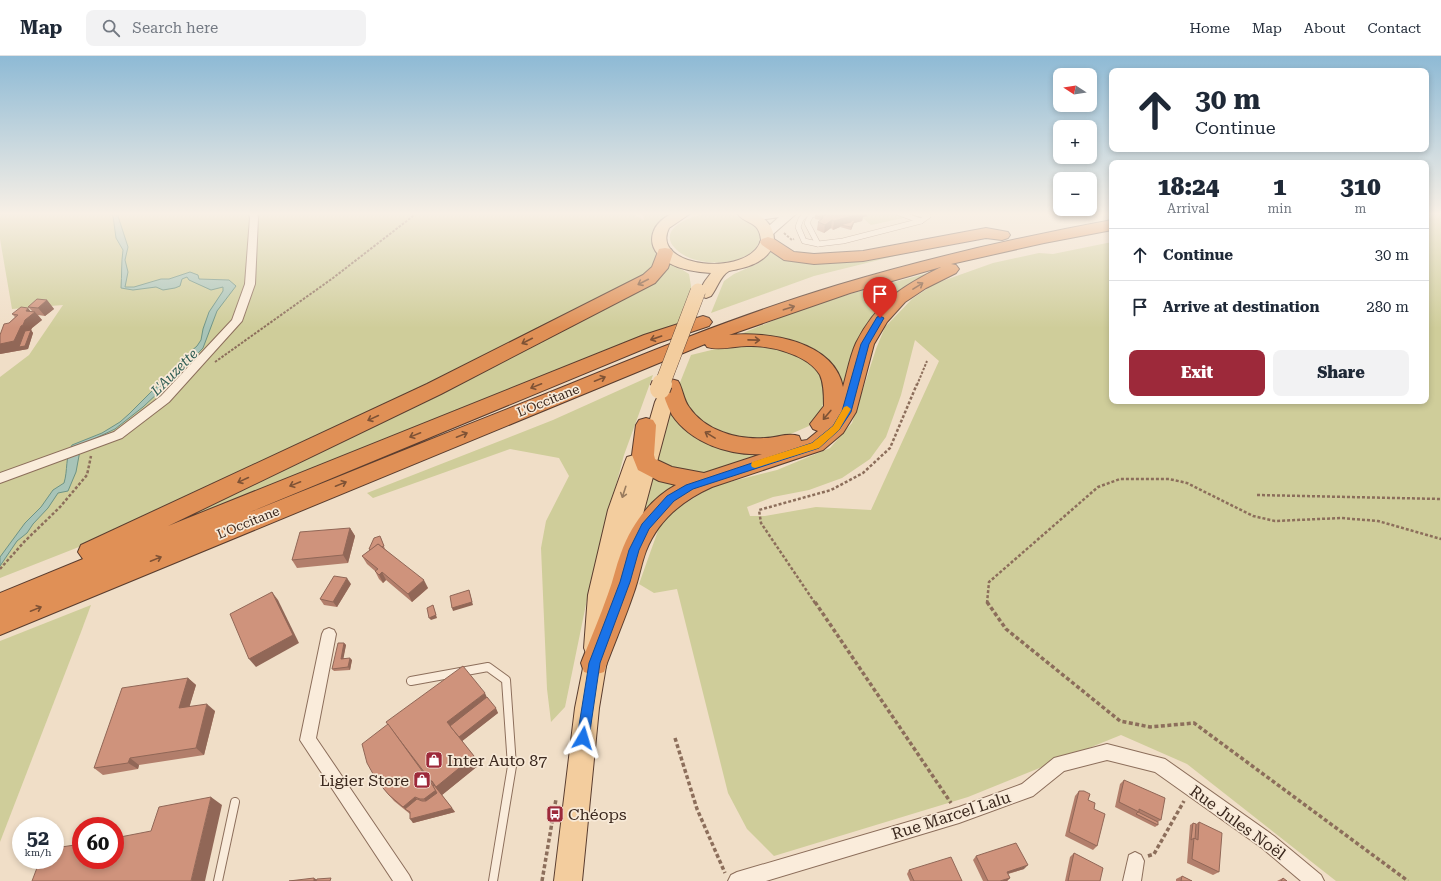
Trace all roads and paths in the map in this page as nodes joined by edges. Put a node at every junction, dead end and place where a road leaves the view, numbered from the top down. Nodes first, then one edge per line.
1 (252, 252) edge
2 (367, 252) edge
3 (762, 252) edge
4 (785, 252) edge
5 (889, 252) edge
6 (933, 252) edge
7 (982, 252) edge
8 (1006, 252) edge
9 (665, 253) joint
10 (687, 265) junction
11 (724, 268) junction
12 (702, 292) junction
13 (647, 360) junction
14 (927, 361) dead end
15 (210, 366) dead end
16 (665, 388) junction
17 (646, 425) junction
18 (92, 445) junction
19 (646, 464) junction
20 (0, 478) edge
21 (704, 481) junction
22 (1257, 495) dead end
23 (1441, 499) edge
24 (1441, 539) edge
25 (0, 568) edge
26 (0, 593) edge
27 (0, 604) edge
28 (0, 624) edge
29 (329, 634) dead end
30 (594, 663) junction
31 (411, 681) dead end
32 (675, 738) dead end
33 (1159, 765) joint
34 (1192, 788) junction
35 (235, 802) dead end
36 (960, 815) junction
37 (1135, 861) joint
38 (218, 881) edge
39 (403, 881) edge
40 (493, 881) edge
41 (568, 881) edge
42 (728, 881) edge
43 (737, 881) edge
44 (1132, 881) edge
45 (1315, 881) edge
46 (1408, 881) edge

1 - 18 street
2 - 15 path
3 - 11 main road
4 - 5 highway
6 -> 27 highway, L'Occitane
13 -> 7 highway, L'Occitane
21 -> 8 highway
9 - 10 main road
9 -> 26 highway
10 - 11 main road
10 - 12 main road
11 - 12 main road
12 - 16 main road, bridge
13 -> 16 highway
28 -> 13 highway, L'Occitane
14 - 36 path
16 - 17 main road
16 - 19 main road
17 - 19 highway
17 -> 30 main road
18 - 20 street
18 - 25 path
19 - 21 highway
19 - 30 main road
21 - 30 highway
22 - 23 path
24 - 46 path
29 - 39 street
30 - 41 main road
31 - 40 lane
32 - 42 path
33 - 34 street, Rue Jules Noël
33 - 36 street, Rue Marcel Lalu
34 - 37 path
34 - 45 street, Rue Jules Noël
35 - 38 lane
36 - 43 street, Rue Marcel Lalu
37 - 44 street

